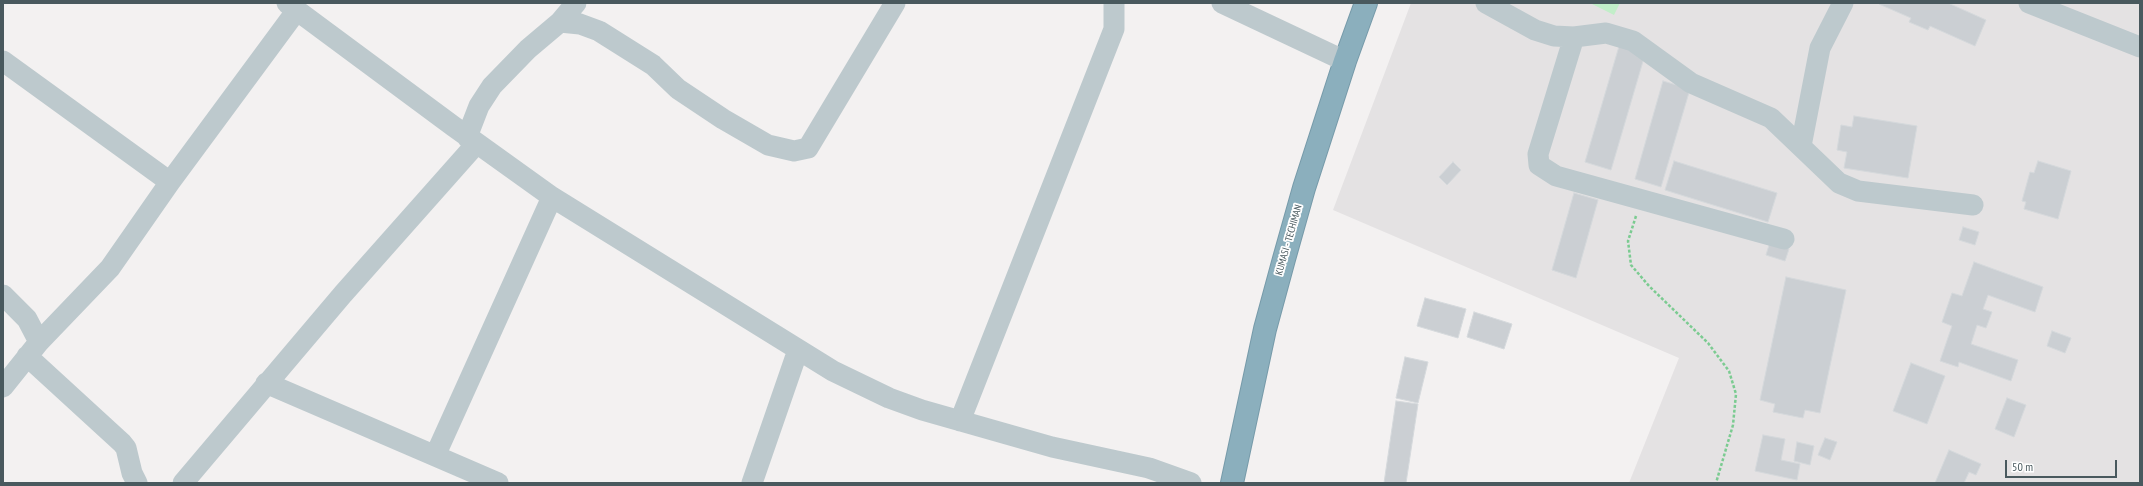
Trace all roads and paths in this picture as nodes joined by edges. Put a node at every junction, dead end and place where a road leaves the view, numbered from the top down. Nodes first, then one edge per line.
1 (576, 3) edge
2 (895, 3) edge
3 (1114, 3) edge
4 (1222, 3) edge
5 (1366, 3) edge
6 (1486, 3) edge
7 (1843, 3) edge
8 (2029, 3) edge
9 (292, 7) edge
10 (560, 22) junction
11 (1574, 37) junction
12 (2140, 47) edge
13 (1345, 61) junction
14 (3, 62) edge
15 (472, 140) junction
16 (1801, 146) junction
17 (170, 182) junction
18 (552, 197) junction
19 (1641, 200) junction
20 (1974, 205) dead end
21 (1784, 239) dead end
22 (3, 295) edge
23 (33, 349) junction
24 (798, 350) junction
25 (266, 383) junction
26 (3, 387) edge
27 (960, 421) junction
28 (435, 456) junction
29 (137, 483) edge
30 (184, 483) edge
31 (498, 483) edge
32 (752, 483) edge
33 (1191, 483) edge
34 (1232, 483) edge
35 (1716, 483) edge

1 - 10 street
2 - 10 street
3 - 27 street
4 - 13 street
5 - 13 highway, KUMASI - TECHIMAN
6 - 11 street
7 - 16 street
8 - 12 street
9 - 15 street
9 - 17 street
10 - 15 street
11 - 16 street
11 - 19 street
13 - 34 highway, KUMASI - TECHIMAN
14 - 17 street
15 - 18 street
15 - 25 street
16 - 20 street
17 - 23 street
18 - 24 street
18 - 28 street
19 - 21 street
19 - 35 path
22 - 23 street
23 - 26 street
23 - 29 street
24 - 27 street
24 - 32 street
25 - 28 street
25 - 30 street
27 - 33 street
28 - 31 street

